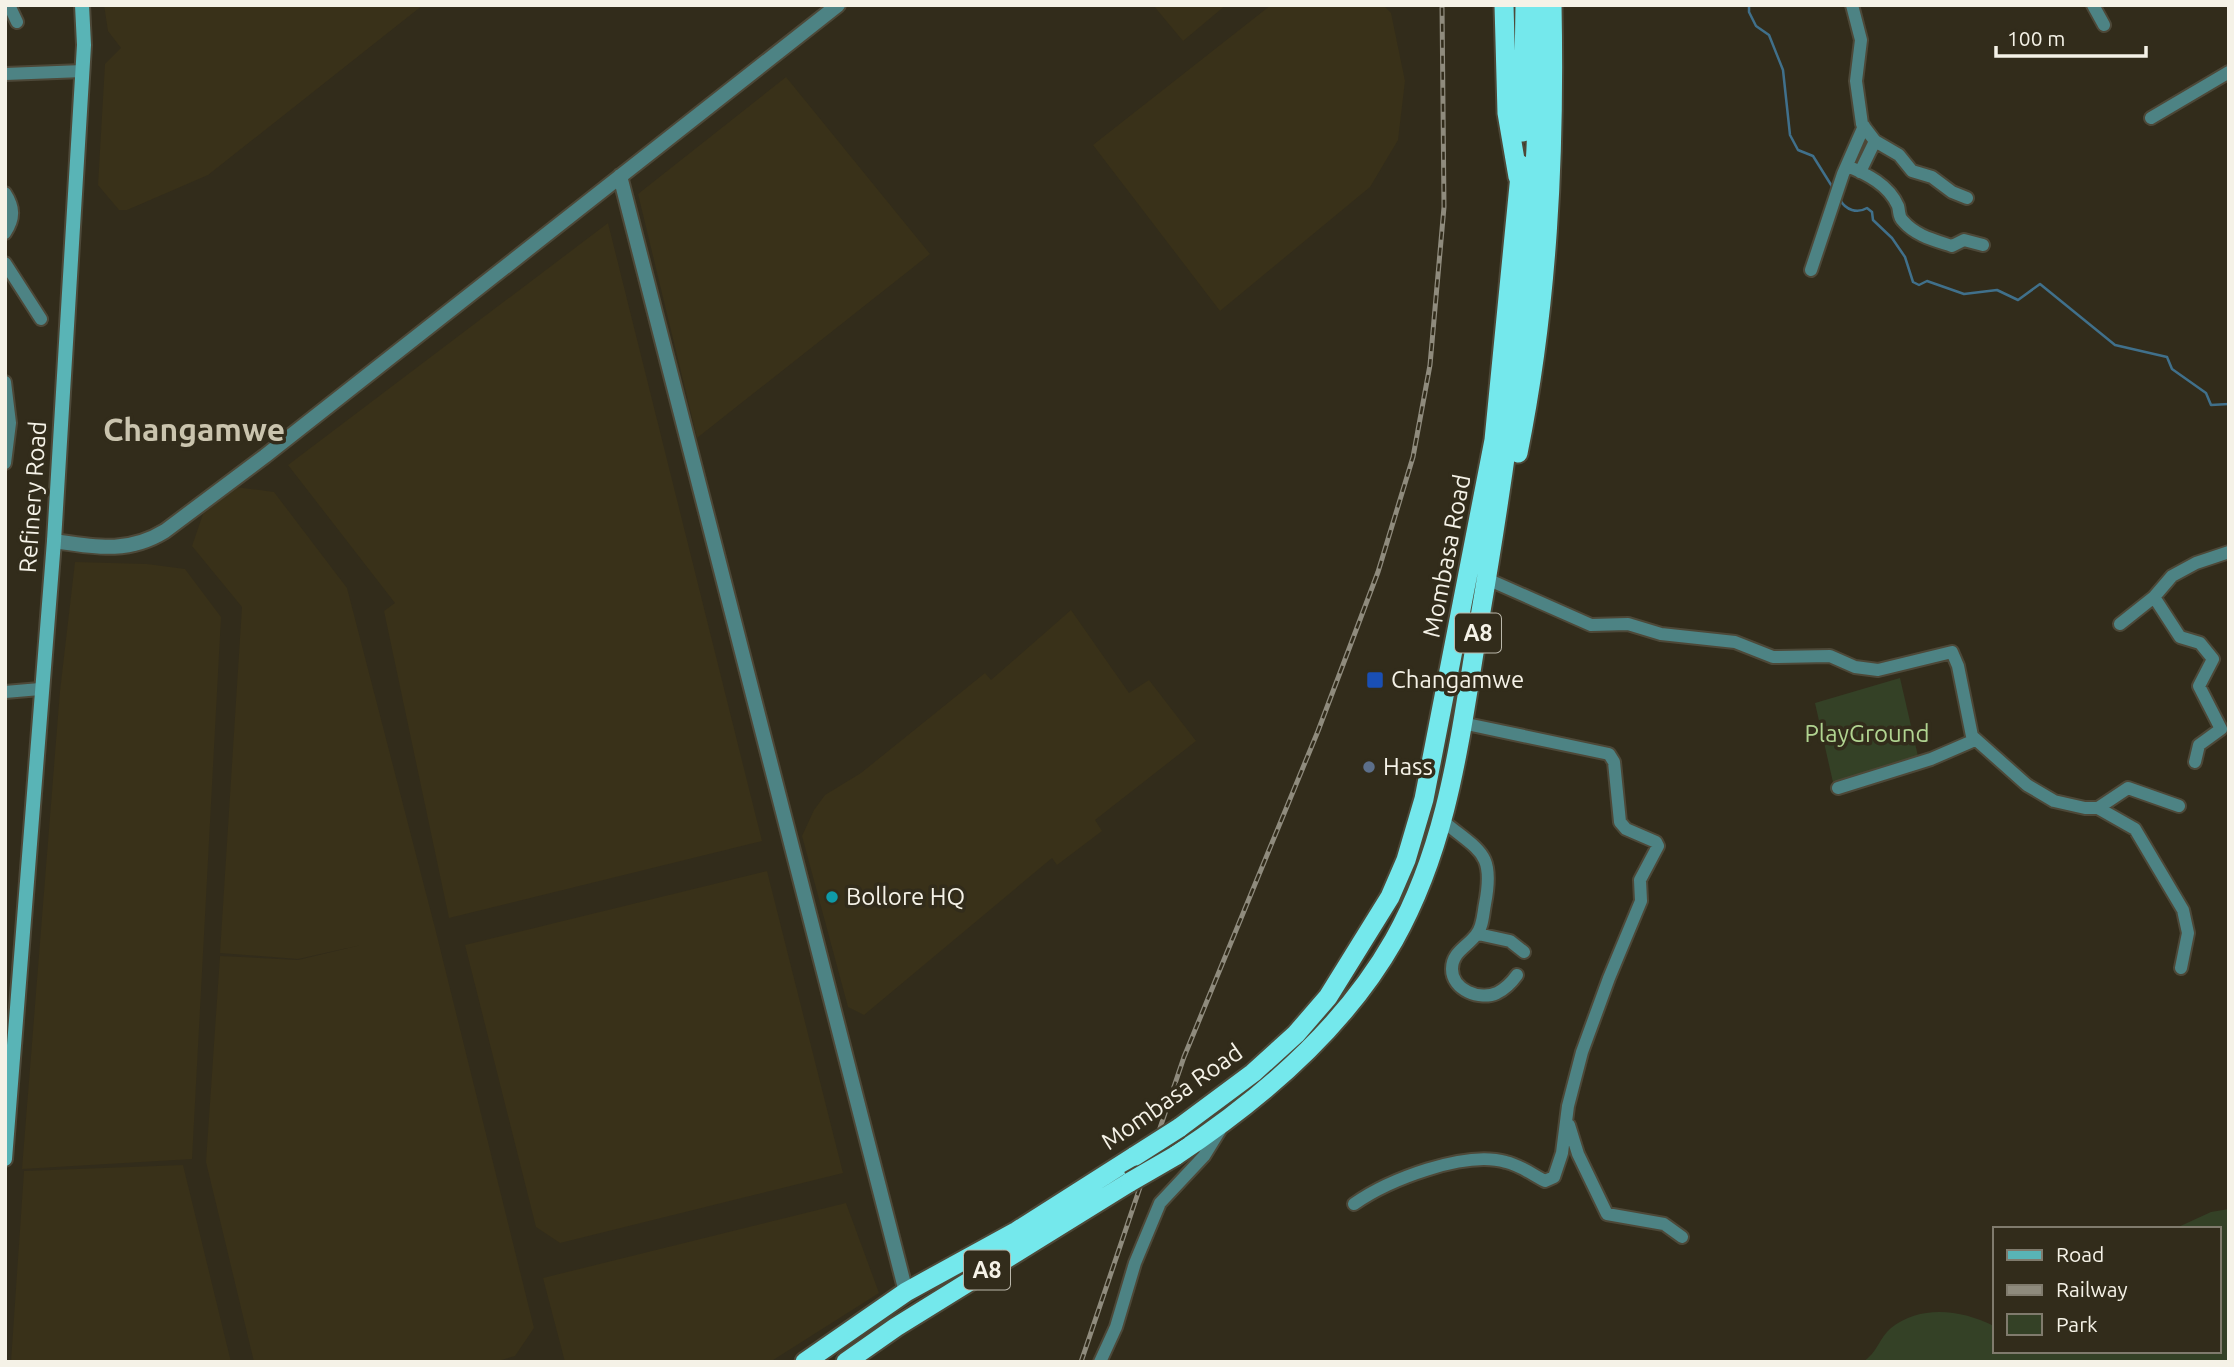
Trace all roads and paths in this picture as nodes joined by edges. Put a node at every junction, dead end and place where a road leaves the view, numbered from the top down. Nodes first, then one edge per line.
1 (9, 5) edge
2 (82, 5) edge
3 (838, 5) edge
4 (1504, 5) edge
5 (1525, 5) edge
6 (1539, 5) edge
7 (1552, 5) edge
8 (1852, 5) edge
9 (2093, 5) edge
10 (18, 22) dead end
11 (2104, 25) dead end
12 (83, 71) junction
13 (2229, 72) edge
14 (5, 74) edge
15 (2151, 118) dead end
16 (1864, 126) junction
17 (1875, 141) junction
18 (1845, 170) junction
19 (1860, 172) junction
20 (620, 176) junction
21 (1520, 188) junction
22 (5, 192) edge
23 (1967, 198) dead end
24 (5, 233) edge
25 (1983, 245) dead end
26 (5, 263) edge
27 (1811, 270) dead end
28 (41, 319) dead end
29 (5, 382) edge
30 (5, 463) edge
31 (54, 541) junction
32 (1492, 543) junction
33 (2229, 552) edge
34 (1487, 579) junction
35 (2154, 597) junction
36 (2120, 624) dead end
37 (40, 689) junction
38 (5, 692) edge
39 (1462, 723) junction
40 (1975, 740) junction
41 (2194, 762) dead end
42 (1838, 788) dead end
43 (2179, 806) dead end
44 (2098, 808) junction
45 (1443, 821) junction
46 (1478, 934) junction
47 (1524, 952) dead end
48 (2181, 968) dead end
49 (1517, 975) dead end
50 (1566, 1118) junction
51 (1223, 1124) junction
52 (5, 1160) edge
53 (1354, 1204) dead end
54 (1682, 1237) dead end
55 (906, 1292) junction
56 (804, 1362) edge
57 (846, 1362) edge
58 (1100, 1362) edge

1 - 10 street
2 - 12 main road, Refinery Road
3 - 20 street
4 - 21 highway
5 - 21 highway, Mombasa Road / A8
6 - 32 highway, Mombasa Road / A8
7 - 32 highway
8 - 16 street
9 - 11 street
12 - 14 street
12 - 31 main road, Refinery Road
13 - 15 street
16 - 17 street
16 - 18 street
17 - 19 street
17 - 23 street
18 - 19 street
18 - 27 street
19 - 25 street
20 - 31 street
20 - 55 street
21 - 55 highway, Mombasa Road / A8, bridge
22 - 24 street
26 - 28 street
29 - 30 street
31 - 37 main road, Refinery Road
32 - 34 highway, Mombasa Road / A8
33 - 35 street
34 - 39 highway, Mombasa Road / A8
34 - 40 street
35 - 36 street
35 - 41 street
37 - 38 street
37 - 52 main road, Refinery Road
39 - 45 highway, Mombasa Road / A8
39 - 50 street
40 - 42 street
40 - 44 street
43 - 44 street
44 - 48 street
45 - 46 street
45 - 51 highway, Mombasa Road / A8
46 - 47 street
46 - 49 street
50 - 53 street
50 - 54 street
51 - 57 highway, Mombasa Road / A8, bridge
51 - 58 street
55 - 56 highway, Mombasa Road / A8

